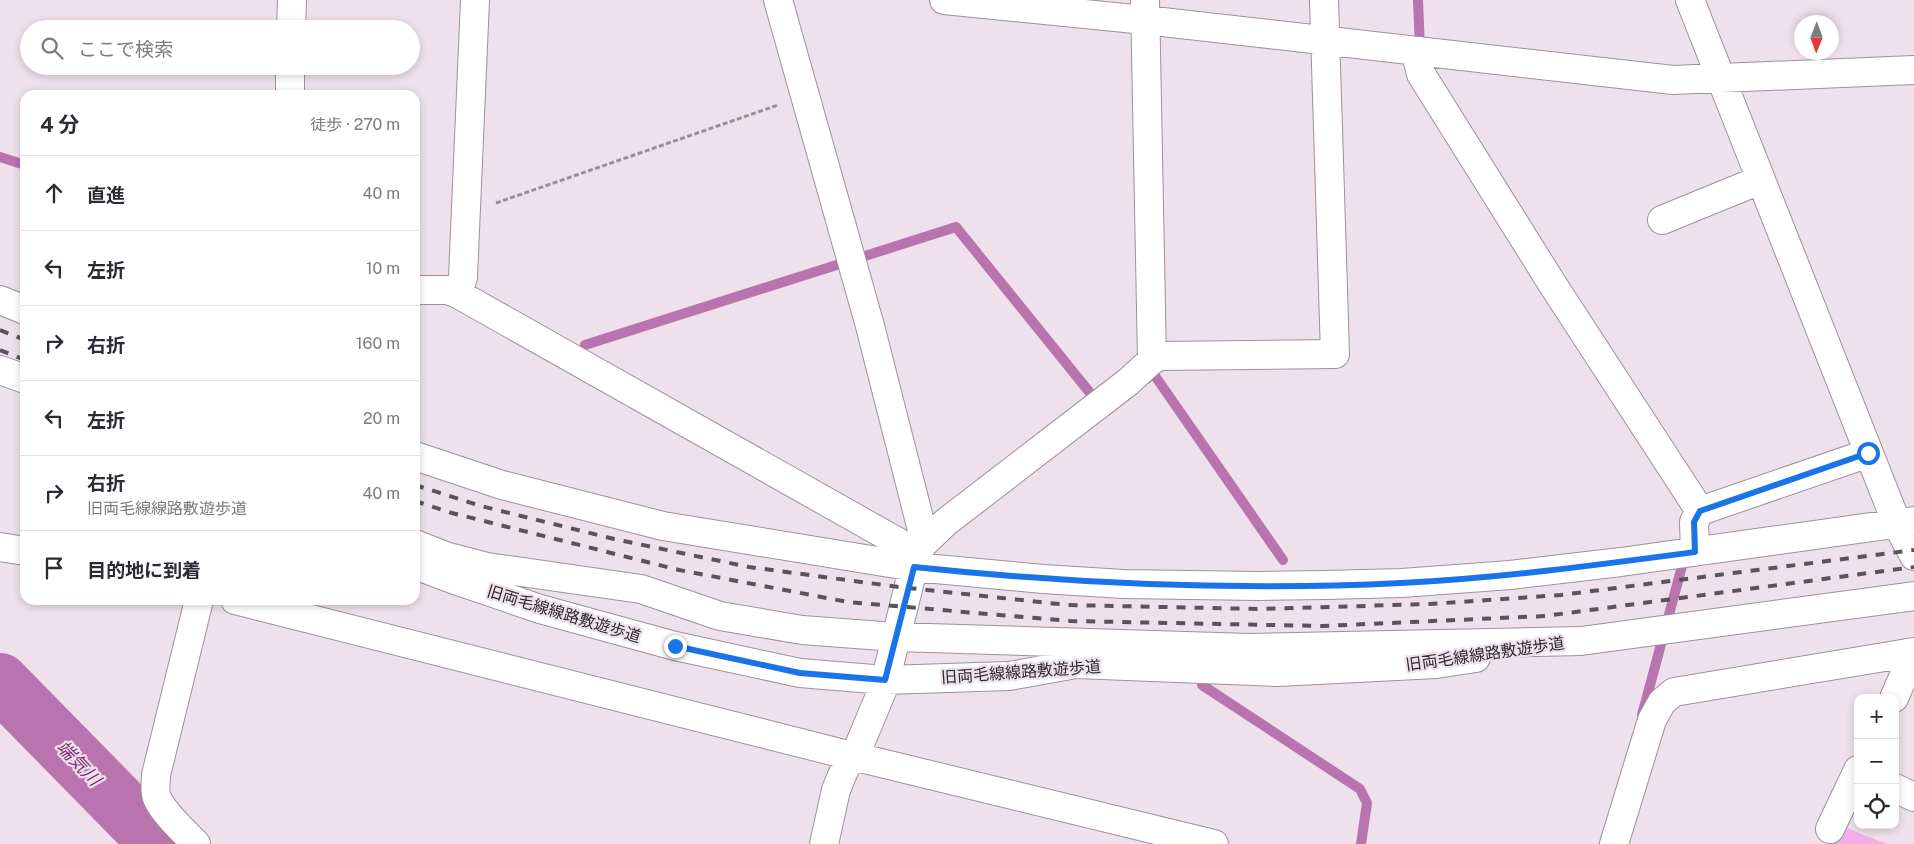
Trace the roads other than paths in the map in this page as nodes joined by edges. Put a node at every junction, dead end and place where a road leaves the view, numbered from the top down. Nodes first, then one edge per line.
1 (292, 0) edge
2 (475, 0) edge
3 (778, 0) edge
4 (1324, 0) edge
5 (1690, 0) edge
6 (957, 1) edge
7 (1145, 10) edge
8 (291, 20) edge
9 (1326, 41) junction
10 (1420, 52) junction
11 (1914, 70) edge
12 (290, 75) edge
13 (1721, 79) junction
14 (290, 90) edge
15 (1760, 180) junction
16 (1662, 220) dead end
17 (420, 290) edge
18 (458, 294) junction
19 (0, 300) edge
20 (20, 308) edge
21 (1152, 360) junction
22 (0, 370) edge
23 (20, 377) edge
24 (1868, 453) junction
25 (420, 458) edge
26 (1700, 511) junction
27 (1905, 523) edge
28 (420, 546) edge
29 (0, 547) edge
30 (20, 550) edge
31 (1695, 552) junction
32 (918, 556) junction
33 (1914, 556) edge
34 (420, 567) edge
35 (1914, 596) edge
36 (197, 605) edge
37 (255, 605) edge
38 (896, 637) junction
39 (1581, 641) junction
40 (1910, 653) edge
41 (885, 680) junction
42 (1896, 694) edge
43 (852, 756) junction
44 (1854, 778) edge
45 (1899, 790) edge
46 (1914, 797) edge
47 (1830, 829) dead end
48 (196, 844) edge
49 (824, 844) edge
50 (1214, 844) edge
51 (1614, 844) edge

1 - 8 street
2 - 18 street
3 - 32 street
4 - 9 street
5 - 13 street
6 - 7 street
7 - 9 street
7 - 21 street
9 - 10 street
9 - 21 street
10 - 13 street
10 - 26 street
11 - 13 street
12 - 14 street
13 - 15 street
15 - 16 street
15 - 24 street
17 - 18 street
18 - 32 street
19 - 20 street
21 - 32 street
22 - 23 street
24 - 26 street
24 - 27 street
25 - 32 street
26 - 31 street
27 - 31 street
27 - 33 street
28 - 38 street, 旧両毛線線路敷遊歩道
29 - 30 street
31 - 32 street
32 - 38 street
34 - 41 street, 旧両毛線線路敷遊歩道
35 - 39 street, 旧両毛線線路敷遊歩道
36 - 48 street
37 - 43 street
38 - 39 street, 旧両毛線線路敷遊歩道
38 - 41 street
39 - 41 street, 旧両毛線線路敷遊歩道
40 - 42 street
40 - 51 street
41 - 43 street
43 - 49 street
43 - 50 street
44 - 47 street
45 - 46 street

